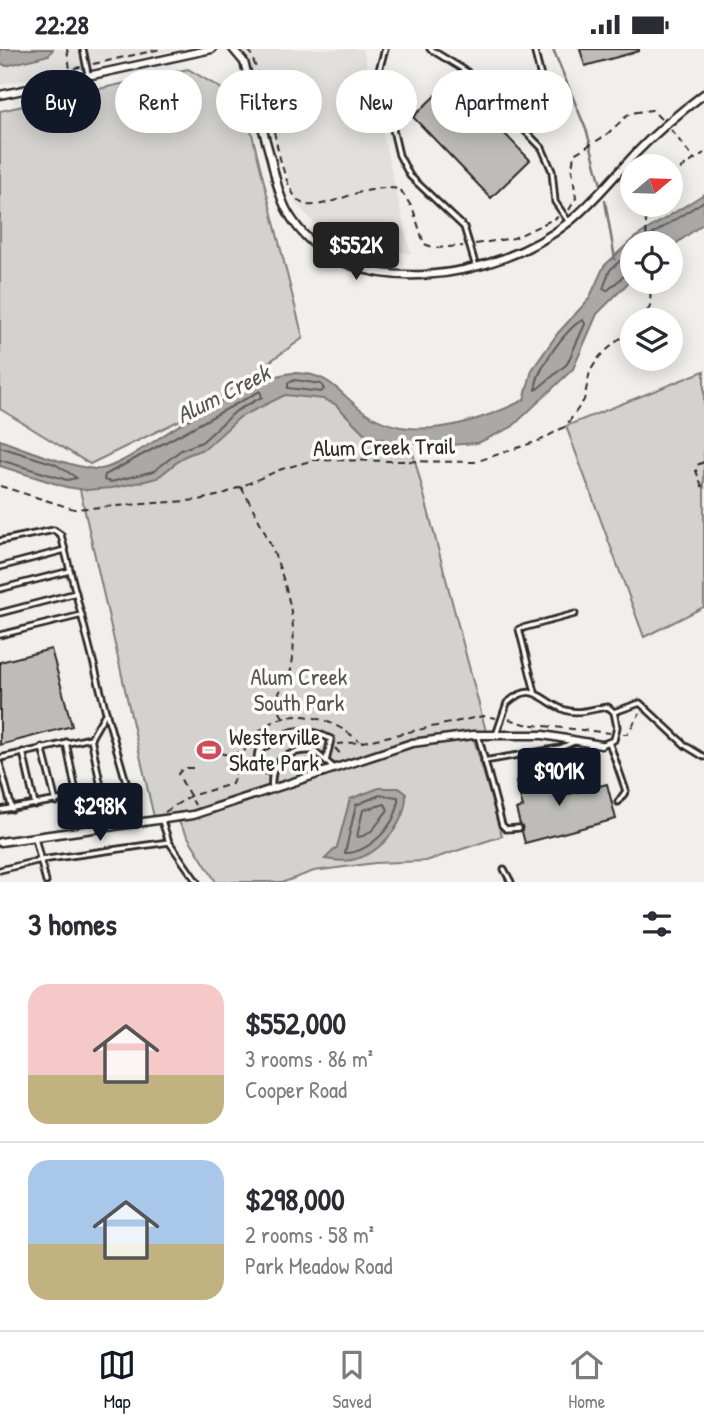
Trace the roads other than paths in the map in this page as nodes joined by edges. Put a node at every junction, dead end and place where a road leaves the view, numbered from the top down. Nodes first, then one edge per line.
1 (83, 49) edge
2 (212, 49) edge
3 (233, 49) edge
4 (385, 49) edge
5 (430, 49) edge
6 (534, 49) edge
7 (88, 70) edge
8 (246, 70) edge
9 (464, 70) edge
10 (539, 70) edge
11 (101, 73) edge
12 (21, 91) edge
13 (704, 94) edge
14 (0, 96) edge
15 (264, 133) edge
16 (526, 133) edge
17 (569, 222) junction
18 (476, 267) junction
19 (0, 541) edge
20 (65, 550) junction
21 (0, 566) edge
22 (70, 571) junction
23 (0, 589) edge
24 (76, 593) junction
25 (0, 613) edge
26 (575, 614) dead end
27 (82, 615) junction
28 (0, 635) edge
29 (535, 692) junction
30 (106, 712) junction
31 (614, 712) junction
32 (496, 735) junction
33 (478, 736) junction
34 (91, 739) junction
35 (577, 741) junction
36 (66, 742) junction
37 (609, 742) junction
38 (601, 745) joint
39 (43, 747) junction
40 (23, 752) junction
41 (704, 757) edge
42 (0, 758) edge
43 (326, 761) junction
44 (484, 761) junction
45 (0, 764) edge
46 (333, 767) junction
47 (272, 773) junction
48 (272, 788) junction
49 (131, 799) dead end
50 (56, 802) junction
51 (618, 802) dead end
52 (35, 805) junction
53 (12, 809) junction
54 (0, 810) edge
55 (162, 817) junction
56 (109, 828) junction
57 (519, 828) dead end
58 (35, 838) junction
59 (0, 842) edge
60 (169, 842) junction
61 (41, 860) junction
62 (504, 869) dead end
63 (0, 870) edge
64 (46, 882) edge
65 (197, 882) edge
66 (511, 882) edge

1 - 7 lane
2 - 11 street
3 - 8 street
4 - 18 lane
5 - 9 lane
6 - 10 lane
12 - 14 street
13 - 17 street
15 - 18 street
16 - 17 lane
17 - 18 street
19 - 20 lane
20 - 21 lane
20 - 22 lane
22 - 23 lane
22 - 24 lane
24 - 25 lane
24 - 27 lane
26 - 29 lane
27 - 28 lane
27 - 30 lane
29 - 31 lane
29 - 32 lane
30 - 34 lane
30 - 49 lane
31 - 37 lane
31 - 41 lane
32 - 33 street
32 - 35 street
33 - 44 lane
33 - 46 street
34 - 36 lane
34 - 56 lane
35 - 38 street
35 - 44 lane
36 - 39 lane
36 - 50 lane
37 - 38 lane
37 - 51 lane
39 - 40 lane
39 - 50 lane
40 - 42 lane
40 - 52 lane
43 - 46 lane
43 - 47 lane
43 - 47 lane
44 - 57 lane
45 - 53 lane
46 - 48 street
47 - 48 lane
48 - 55 street
50 - 52 lane
52 - 53 lane
53 - 54 lane
55 - 56 street
55 - 60 lane
56 - 58 street
58 - 59 street
58 - 61 lane
60 - 61 lane
60 - 65 lane
61 - 63 lane
61 - 64 lane
62 - 66 lane

